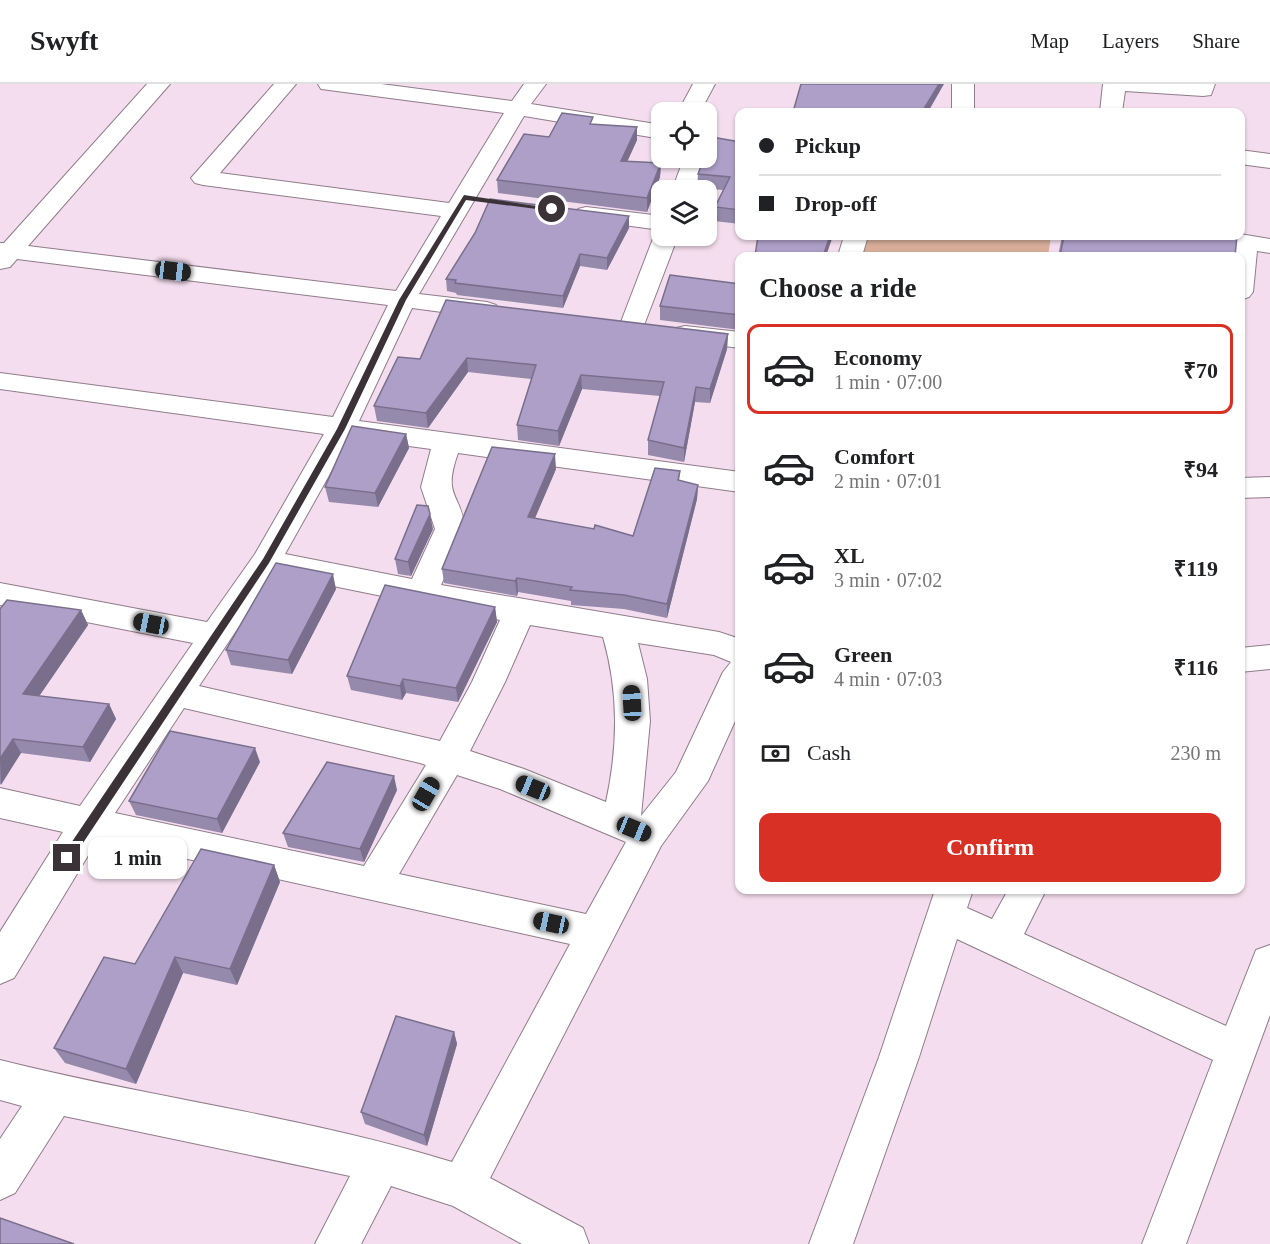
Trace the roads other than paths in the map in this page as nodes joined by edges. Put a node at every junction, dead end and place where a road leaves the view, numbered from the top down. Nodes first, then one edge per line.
1 (159, 84) edge
2 (285, 84) edge
3 (329, 84) edge
4 (535, 84) edge
5 (704, 84) edge
6 (963, 84) edge
7 (1114, 84) edge
8 (1204, 84) edge
9 (694, 102) edge
10 (963, 108) edge
11 (1112, 108) edge
12 (517, 109) junction
13 (651, 130) edge
14 (1245, 158) edge
15 (1270, 161) edge
16 (469, 203) junction
17 (568, 211) edge
18 (651, 222) edge
19 (1235, 240) edge
20 (1258, 244) edge
21 (663, 246) edge
22 (4, 255) edge
23 (1245, 279) edge
24 (403, 300) junction
25 (506, 313) edge
26 (735, 339) edge
27 (0, 381) edge
28 (341, 429) junction
29 (447, 443) junction
30 (735, 481) edge
31 (1270, 487) edge
32 (1245, 488) edge
33 (266, 561) junction
34 (422, 592) junction
35 (0, 594) edge
36 (519, 611) junction
37 (617, 627) junction
38 (216, 636) junction
39 (735, 651) edge
40 (1270, 657) edge
41 (1245, 660) edge
42 (735, 683) edge
43 (178, 694) junction
44 (447, 758) junction
45 (0, 803) edge
46 (89, 822) junction
47 (634, 829) junction
48 (374, 884) junction
49 (1025, 894) edge
50 (950, 903) edge
51 (595, 933) junction
52 (1001, 941) junction
53 (1270, 962) edge
54 (0, 966) edge
55 (1236, 1051) junction
56 (0, 1080) edge
57 (54, 1094) junction
58 (381, 1161) junction
59 (0, 1178) edge
60 (462, 1188) junction
61 (337, 1244) edge
62 (567, 1244) edge
63 (831, 1244) edge
64 (1164, 1244) edge

1 - 22 street
2 - 16 street
3 - 12 street
4 - 12 street
5 - 9 street
6 - 10 street
7 - 8 street
7 - 11 street
12 - 13 street
12 - 16 street
14 - 15 street
16 - 24 street
17 - 18 street
19 - 20 street
20 - 23 street
21 - 26 street
22 - 24 street
24 - 25 street
24 - 28 street
27 - 28 street
28 - 29 street
28 - 33 street
29 - 30 street
29 - 34 street
31 - 32 street
33 - 34 street
33 - 38 street
34 - 36 street
35 - 38 street
36 - 37 street
36 - 44 street
37 - 39 street
37 - 47 street
38 - 43 street
40 - 41 street
42 - 47 street
43 - 44 street
43 - 46 street
44 - 47 street
44 - 48 street
45 - 46 street
46 - 48 street
46 - 54 street
47 - 51 street
48 - 51 street
49 - 52 street
50 - 52 street
50 - 63 street
51 - 60 street
52 - 55 street
53 - 55 street
55 - 64 street
56 - 57 street
57 - 58 street
57 - 59 street
58 - 60 street
58 - 61 street
60 - 62 street

